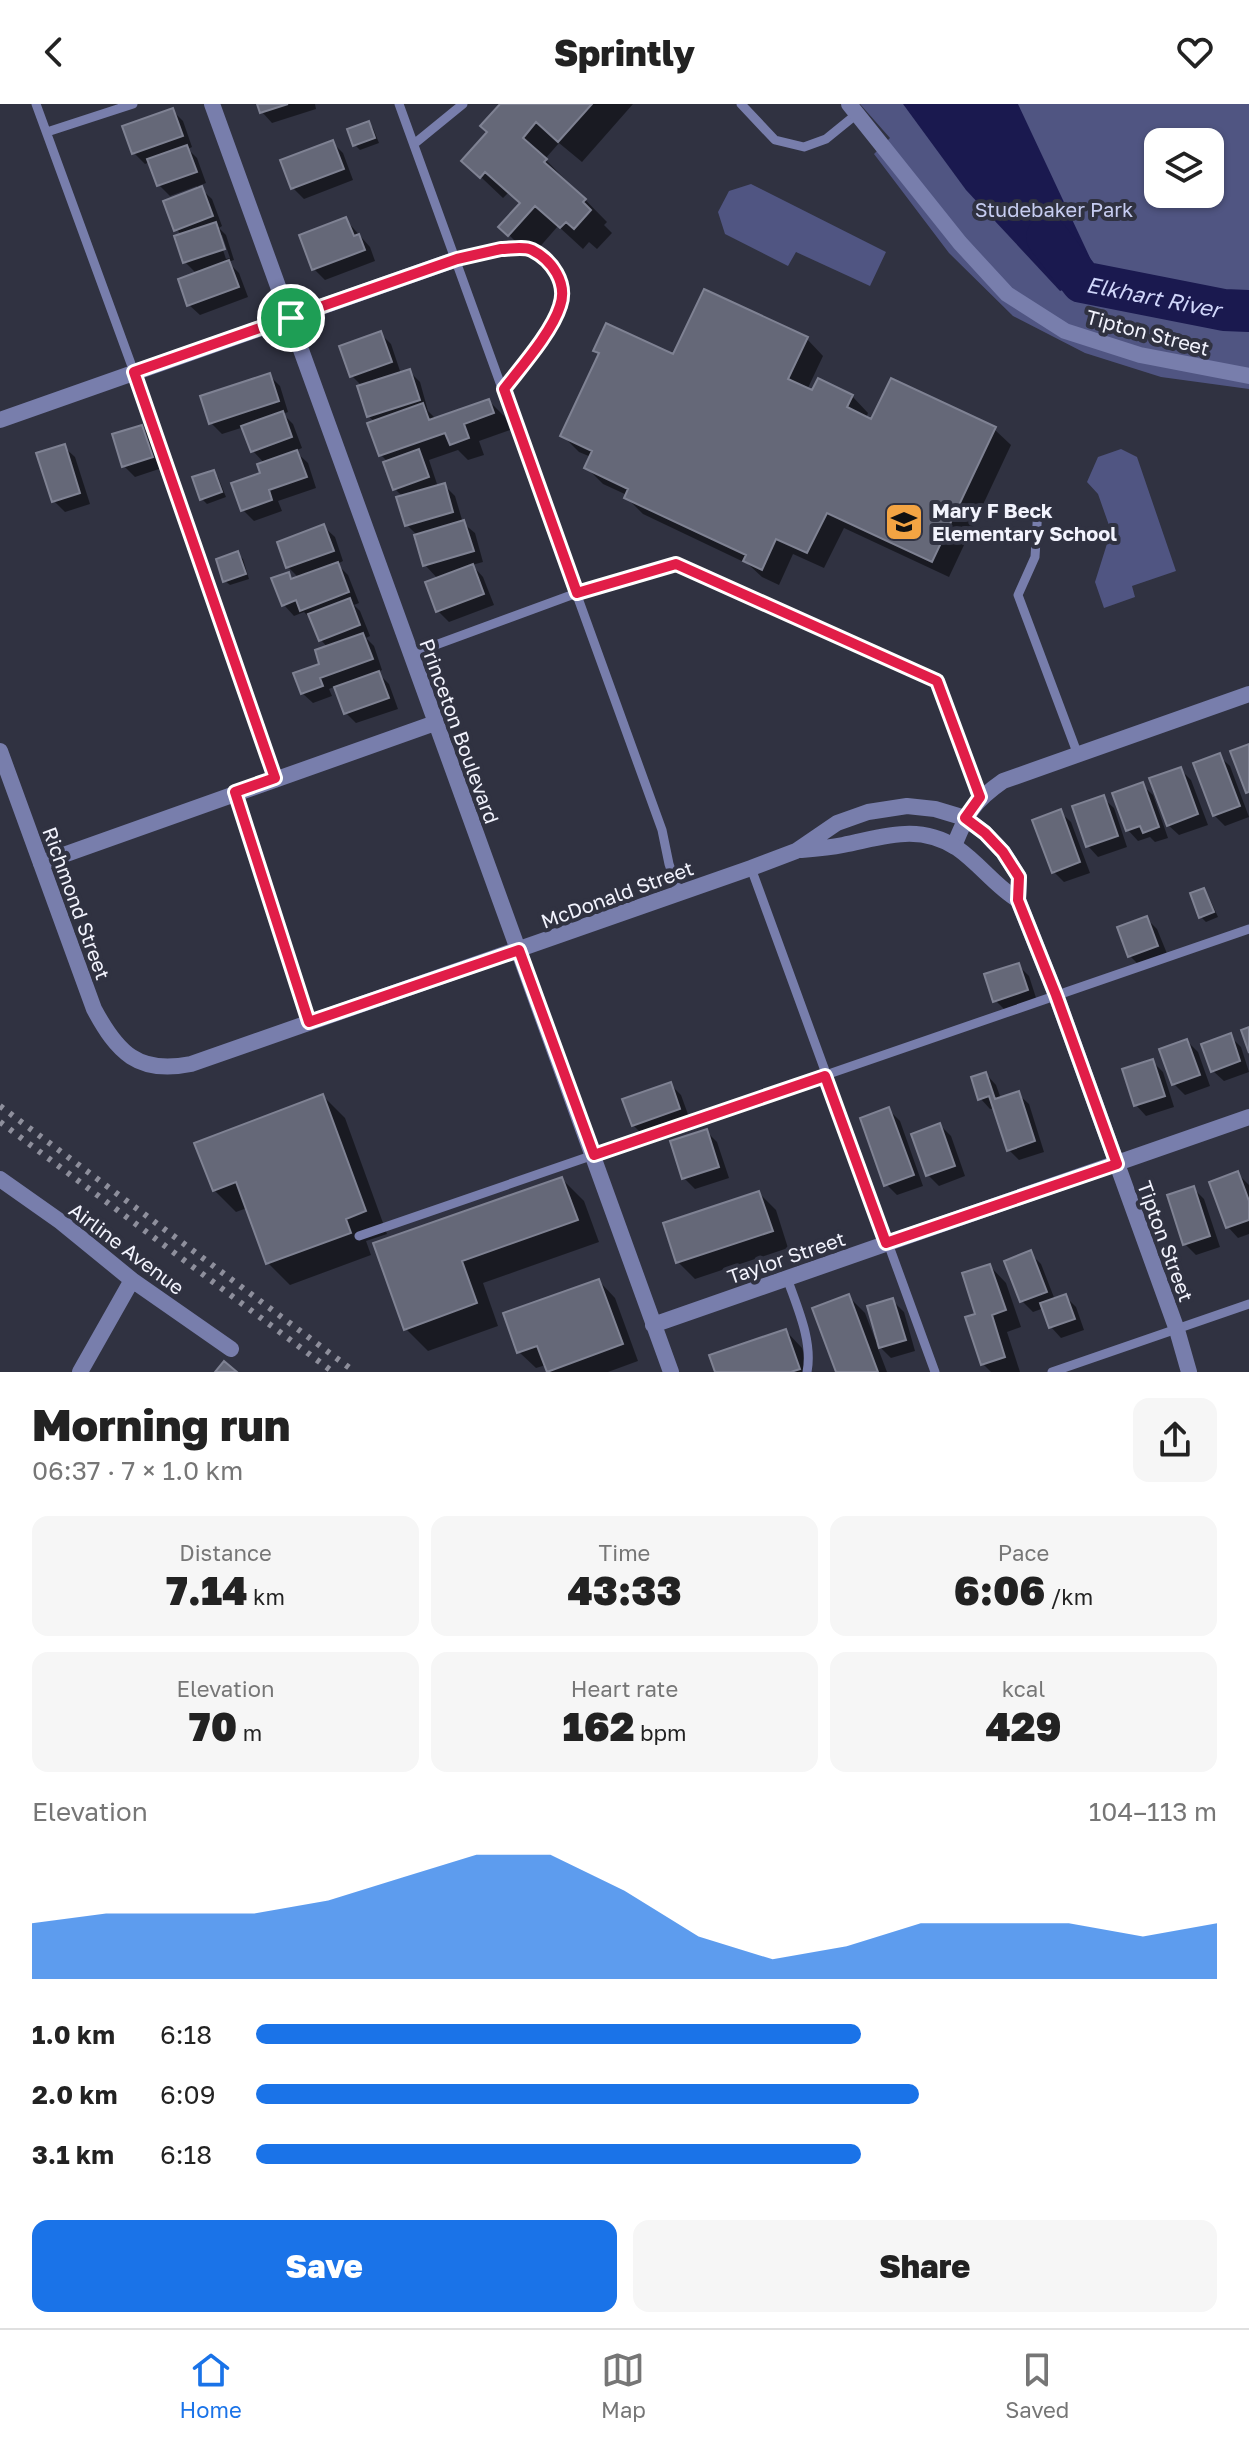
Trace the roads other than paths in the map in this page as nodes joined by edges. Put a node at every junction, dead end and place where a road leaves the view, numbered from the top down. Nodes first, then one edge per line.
1 (36, 104) edge
2 (133, 104) edge
3 (212, 104) edge
4 (399, 104) edge
5 (463, 104) edge
6 (741, 104) edge
7 (853, 108) edge
8 (47, 132) junction
9 (414, 144) junction
10 (457, 259) junction
11 (291, 318) junction
12 (134, 372) junction
13 (1249, 376) edge
14 (504, 389) junction
15 (0, 420) edge
16 (1038, 508) dead end
17 (577, 593) junction
18 (411, 654) junction
19 (1249, 694) edge
20 (435, 723) junction
21 (0, 751) edge
22 (1078, 755) junction
23 (275, 778) junction
24 (235, 792) junction
25 (980, 797) junction
26 (965, 818) junction
27 (954, 846) junction
28 (796, 851) junction
29 (41, 863) junction
30 (751, 868) junction
31 (679, 893) junction
32 (1018, 900) junction
33 (1249, 929) edge
34 (519, 950) junction
35 (1056, 995) junction
36 (309, 1022) junction
37 (132, 1059) joint
38 (825, 1076) junction
39 (1249, 1117) edge
40 (594, 1155) junction
41 (1117, 1164) junction
42 (0, 1179) edge
43 (359, 1236) dead end
44 (886, 1243) junction
45 (787, 1278) junction
46 (132, 1280) junction
47 (1249, 1304) edge
48 (653, 1325) junction
49 (1177, 1330) junction
50 (231, 1349) dead end
51 (80, 1372) edge
52 (671, 1372) edge
53 (807, 1372) edge
54 (935, 1372) edge
55 (1052, 1372) edge
56 (1189, 1372) edge

1 - 8 lane
2 - 8 lane
3 - 11 street, Princeton Boulevard
4 - 9 lane
5 - 9 lane
6 - 7 lane
7 - 13 street, Tipton Street
8 - 12 lane
9 - 10 lane
10 - 11 street
10 - 14 lane
10 - 14 lane
11 - 12 street
11 - 18 street, Princeton Boulevard
12 - 15 street
12 - 23 lane
14 - 17 lane
16 - 22 lane
17 - 18 lane
17 - 25 lane
17 - 31 lane
18 - 20 street, Princeton Boulevard
19 - 22 street
20 - 23 street
20 - 34 street, Princeton Boulevard
21 - 29 street, Richmond Street
22 - 25 street
23 - 24 street
24 - 29 street
24 - 36 lane
25 - 26 street
26 - 27 street
26 - 28 street, McDonald Street
26 - 32 street, Tipton Street
27 - 28 street, McDonald Street
27 - 32 street, Tipton Street
28 - 30 street, McDonald Street
29 - 37 street, Richmond Street
30 - 31 street, McDonald Street
30 - 38 lane
31 - 34 street, McDonald Street
32 - 35 street, Tipton Street
33 - 35 lane
34 - 36 street, McDonald Street
34 - 40 street, Princeton Boulevard
35 - 38 lane
35 - 41 street, Tipton Street
36 - 37 street, McDonald Street
38 - 40 lane
38 - 44 lane
39 - 41 street, Taylor Street
40 - 43 lane
40 - 48 street, Princeton Boulevard
41 - 44 street, Taylor Street
41 - 49 street, Tipton Street
42 - 46 street, Airline Avenue
44 - 45 street, Taylor Street
44 - 54 lane
45 - 48 street, Taylor Street
45 - 53 lane
46 - 50 street, Airline Avenue
46 - 51 street
47 - 49 lane
48 - 52 street, Princeton Boulevard
49 - 55 lane
49 - 56 street, Tipton Street

